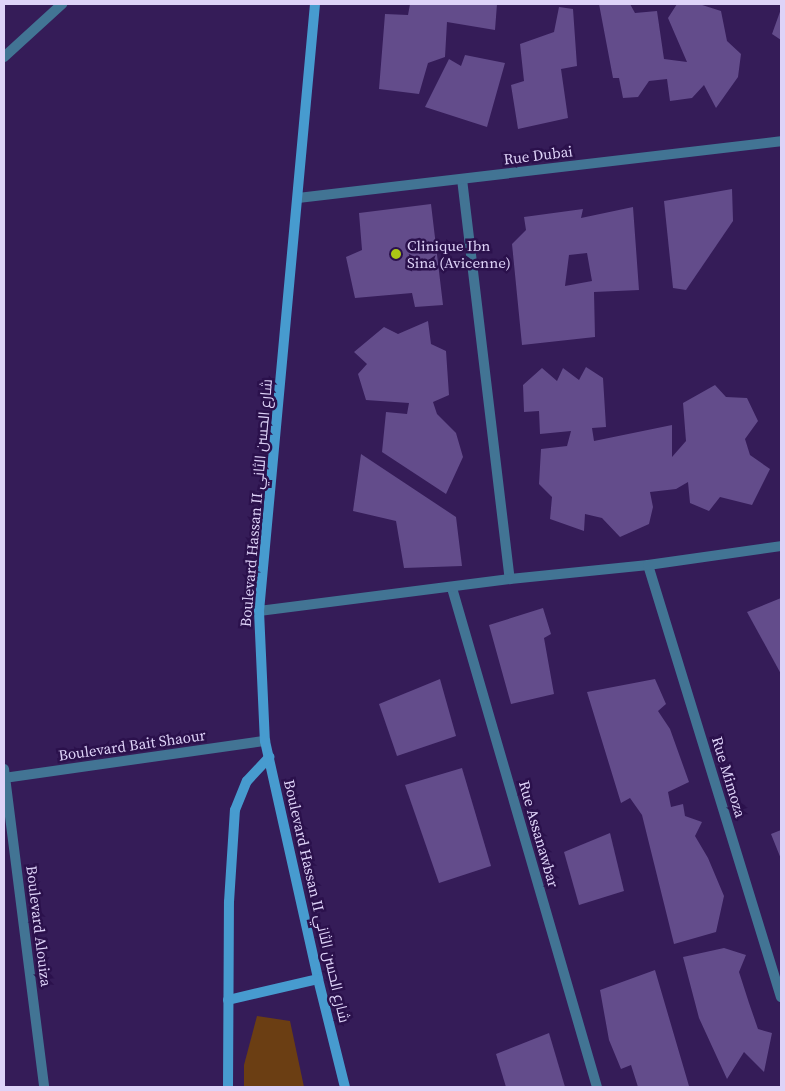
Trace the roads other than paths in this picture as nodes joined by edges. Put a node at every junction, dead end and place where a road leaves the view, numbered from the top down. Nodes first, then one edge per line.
1 (62, 4) edge
2 (315, 4) edge
3 (4, 57) edge
4 (781, 141) edge
5 (462, 179) junction
6 (298, 198) junction
7 (781, 546) edge
8 (648, 565) junction
9 (510, 578) junction
10 (452, 588) junction
11 (259, 611) junction
12 (265, 740) junction
13 (269, 757) junction
14 (4, 775) edge
15 (318, 979) junction
16 (781, 997) edge
17 (228, 1000) junction
18 (44, 1087) edge
19 (228, 1087) edge
20 (345, 1087) edge
21 (597, 1087) edge

1 - 3 street
2 - 6 main road, Boulevard Hassan II شارع الحسن الثاني
4 - 5 street, Rue Dubai
5 - 6 street, Rue Dubai
5 - 9 street
6 - 11 main road, Boulevard Hassan II شارع الحسن الثاني
7 - 8 street
8 - 9 street
8 - 16 street, Rue Mimoza
9 - 10 street
10 - 11 street
10 - 21 street, Rue Assanawbar
11 - 12 main road, Boulevard Hassan II شارع الحسن الثاني
12 - 13 main road, Boulevard Hassan II شارع الحسن الثاني
12 - 14 street, Boulevard Bait Shaour
13 - 15 main road, Boulevard Hassan II شارع الحسن الثاني
13 - 17 main road
14 - 18 street, Boulevard Alouiza
15 - 17 main road
15 - 20 main road, Boulevard Hassan II شارع الحسن الثاني
17 - 19 main road

